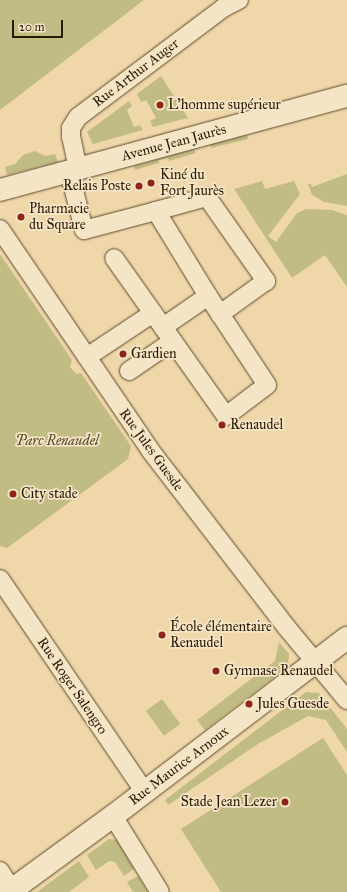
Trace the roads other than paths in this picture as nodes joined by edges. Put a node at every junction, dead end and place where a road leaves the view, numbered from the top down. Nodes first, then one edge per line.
1 (240, 0) edge
2 (347, 96) edge
3 (73, 170) junction
4 (0, 190) edge
5 (156, 211) junction
6 (0, 229) edge
7 (114, 258) dead end
8 (208, 296) junction
9 (220, 314) junction
10 (163, 327) junction
11 (87, 356) junction
12 (128, 371) dead end
13 (0, 579) edge
14 (347, 638) edge
15 (316, 662) junction
16 (347, 700) edge
17 (145, 792) junction
18 (114, 816) junction
19 (0, 871) edge
20 (11, 891) edge
21 (160, 892) edge

1 - 3 street, Rue Arthur Auger
2 - 3 street, Avenue Jean Jaurès
3 - 4 street, Avenue Jean Jaurès
3 - 5 street, Rue Arthur Auger
5 - 8 street
5 - 9 street
6 - 11 street, Rue Jules Guesde
7 - 10 street
8 - 9 street
8 - 10 street
9 - 10 street
10 - 11 street
10 - 12 street
11 - 15 street, Rue Jules Guesde
13 - 17 street, Rue Roger Salengro
14 - 15 street, Rue Maurice Arnoux
15 - 16 street, Rue Jules Guesde
15 - 17 street, Rue Maurice Arnoux
17 - 18 street, Rue Maurice Arnoux
18 - 20 street, Rue Maurice Arnoux
18 - 21 street
19 - 20 street

